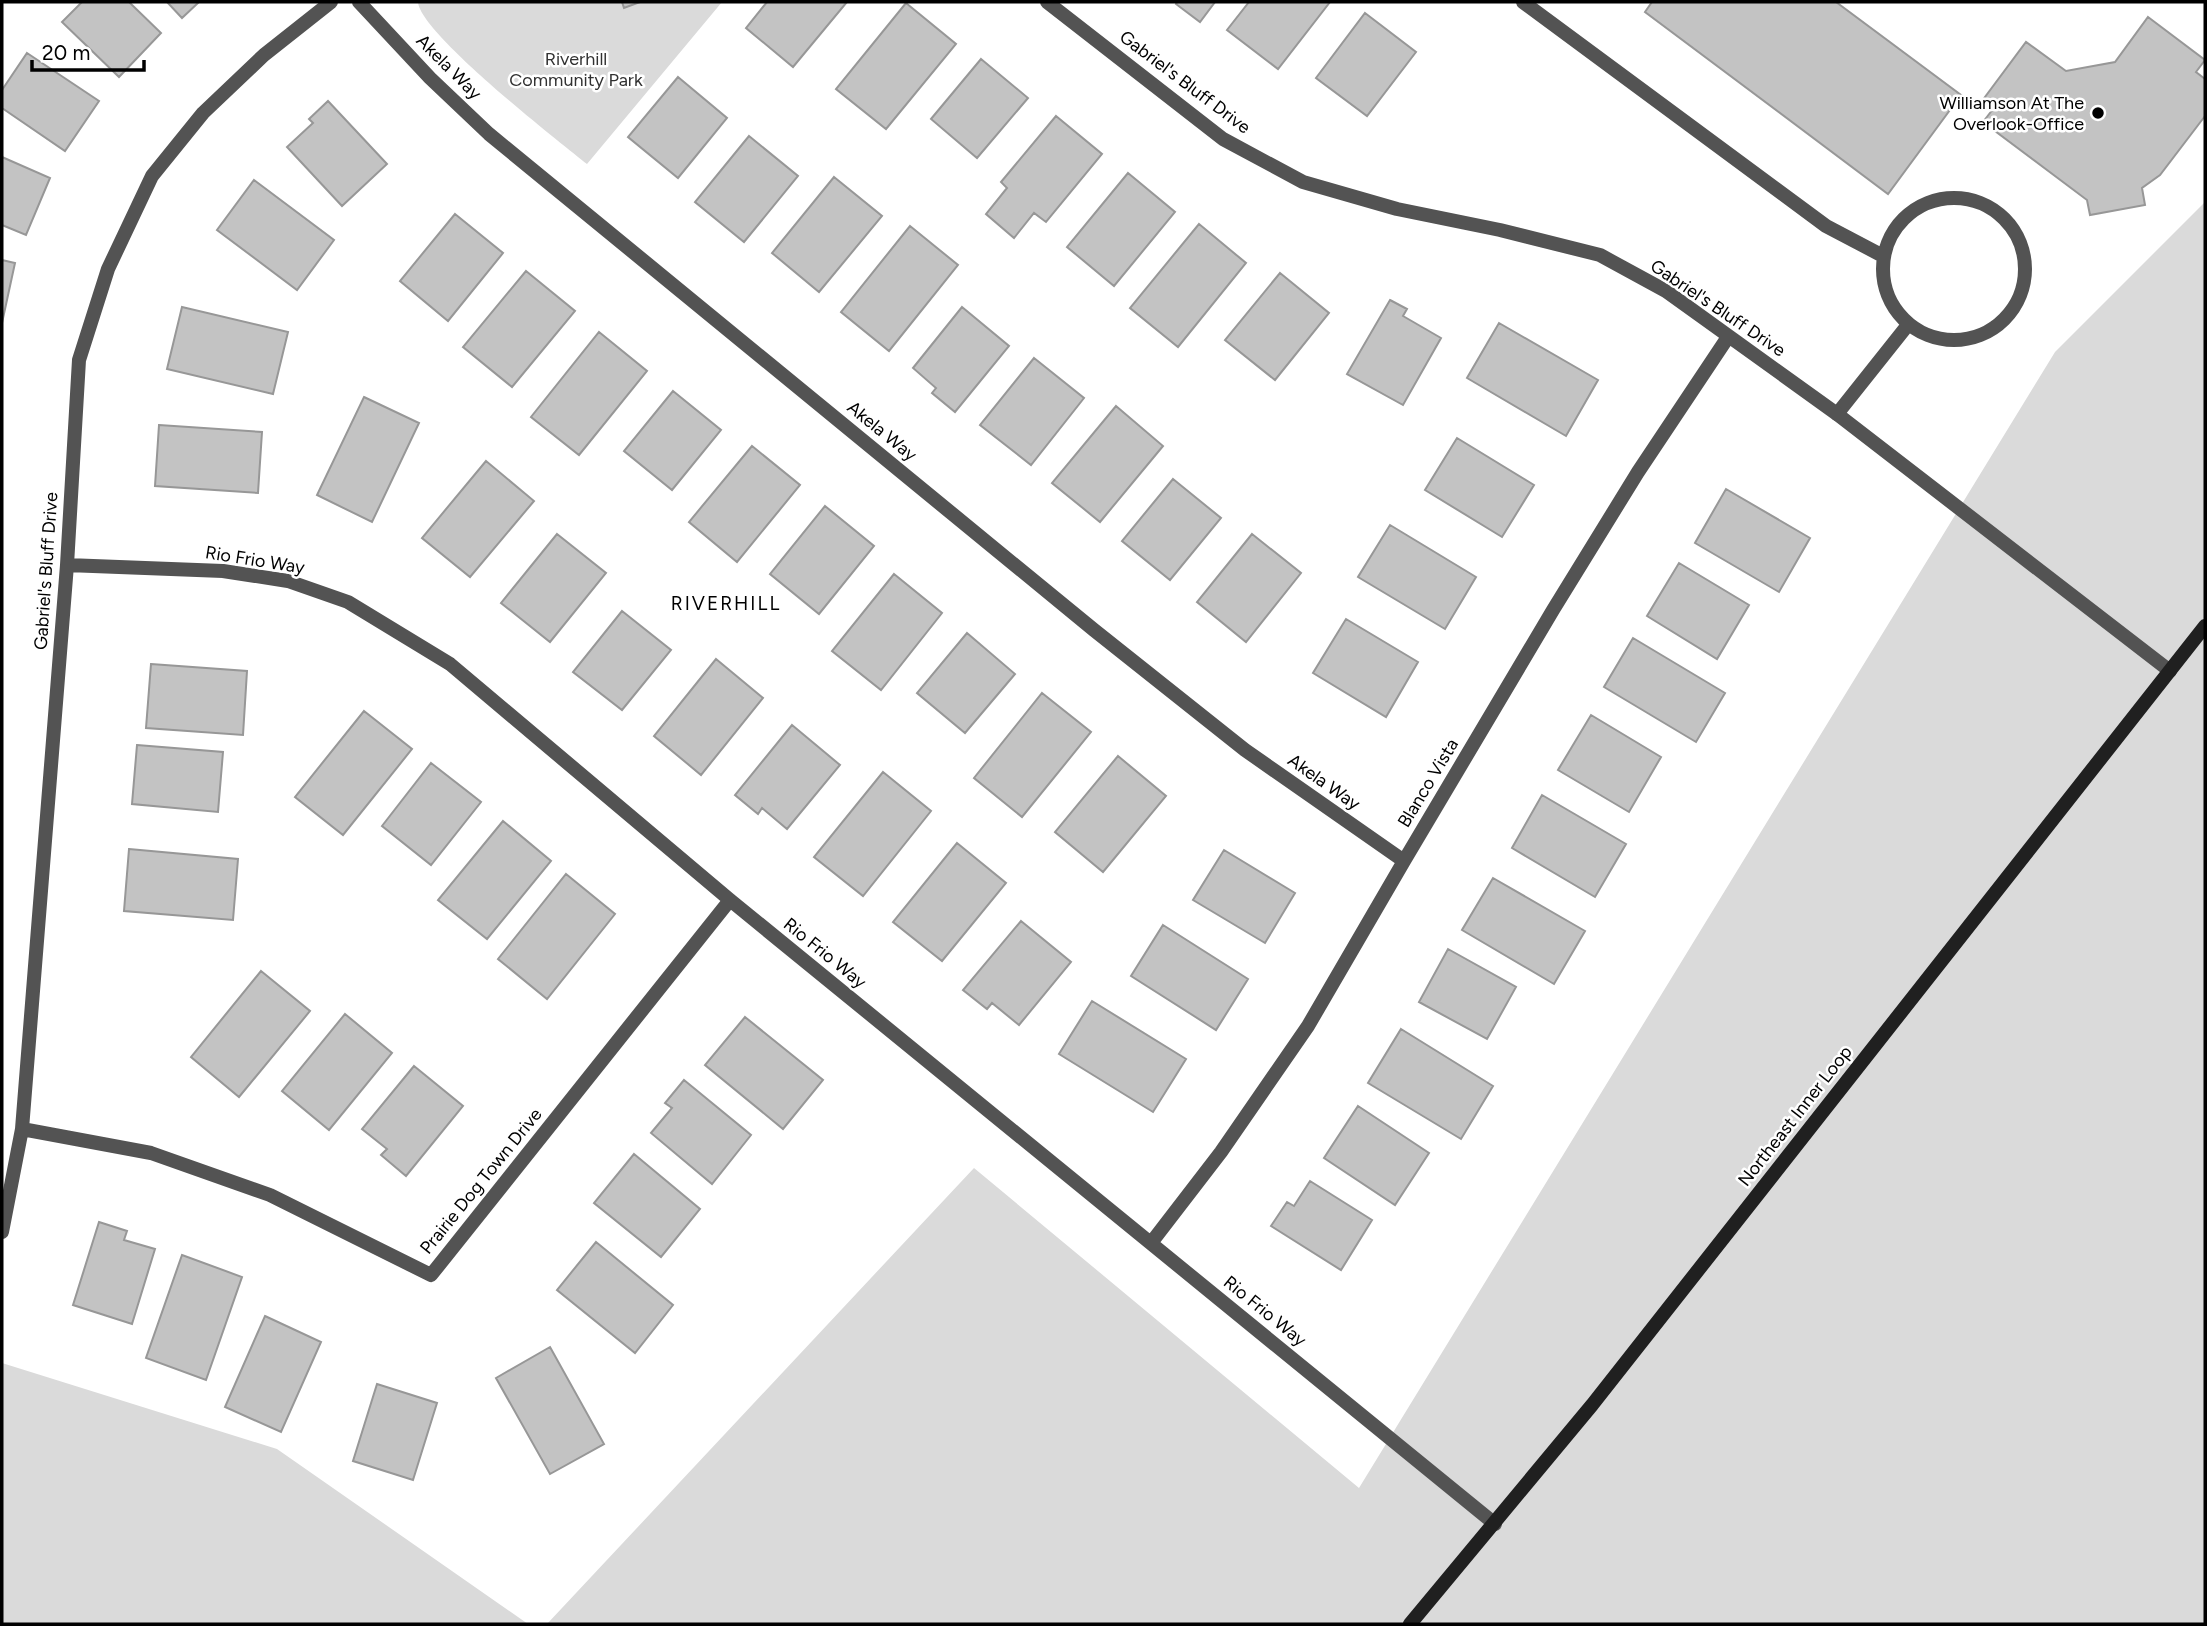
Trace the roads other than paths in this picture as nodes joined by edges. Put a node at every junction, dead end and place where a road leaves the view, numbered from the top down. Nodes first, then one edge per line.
1 (331, 2) edge
2 (359, 2) edge
3 (1047, 2) edge
4 (1523, 2) edge
5 (1884, 256) junction
6 (1907, 326) junction
7 (1728, 337) junction
8 (1838, 414) junction
9 (66, 565) junction
10 (2205, 626) edge
11 (2170, 671) junction
12 (1404, 860) junction
13 (730, 901) junction
14 (22, 1129) junction
15 (2, 1232) edge
16 (1151, 1242) junction
17 (1494, 1524) junction
18 (1410, 1624) edge

1 - 9 street, Gabriel's Bluff Drive
2 - 12 street, Akela Way
3 - 7 street, Gabriel's Bluff Drive
4 - 5 street
5 - 6 street
5 - 6 street
6 - 8 street
7 - 8 street, Gabriel's Bluff Drive
7 - 12 street, Blanco Vista
8 - 11 street, Gabriel's Bluff Drive
9 - 13 street, Rio Frio Way
9 - 14 street, Gabriel's Bluff Drive
10 - 11 main road, Northeast Inner Loop
11 - 17 main road, Northeast Inner Loop
12 - 16 street, Blanco Vista
13 - 14 street, Prairie Dog Town Drive
13 - 16 street, Rio Frio Way
14 - 15 street, Gabriel's Bluff Drive
16 - 17 street, Rio Frio Way
17 - 18 main road, Northeast Inner Loop

